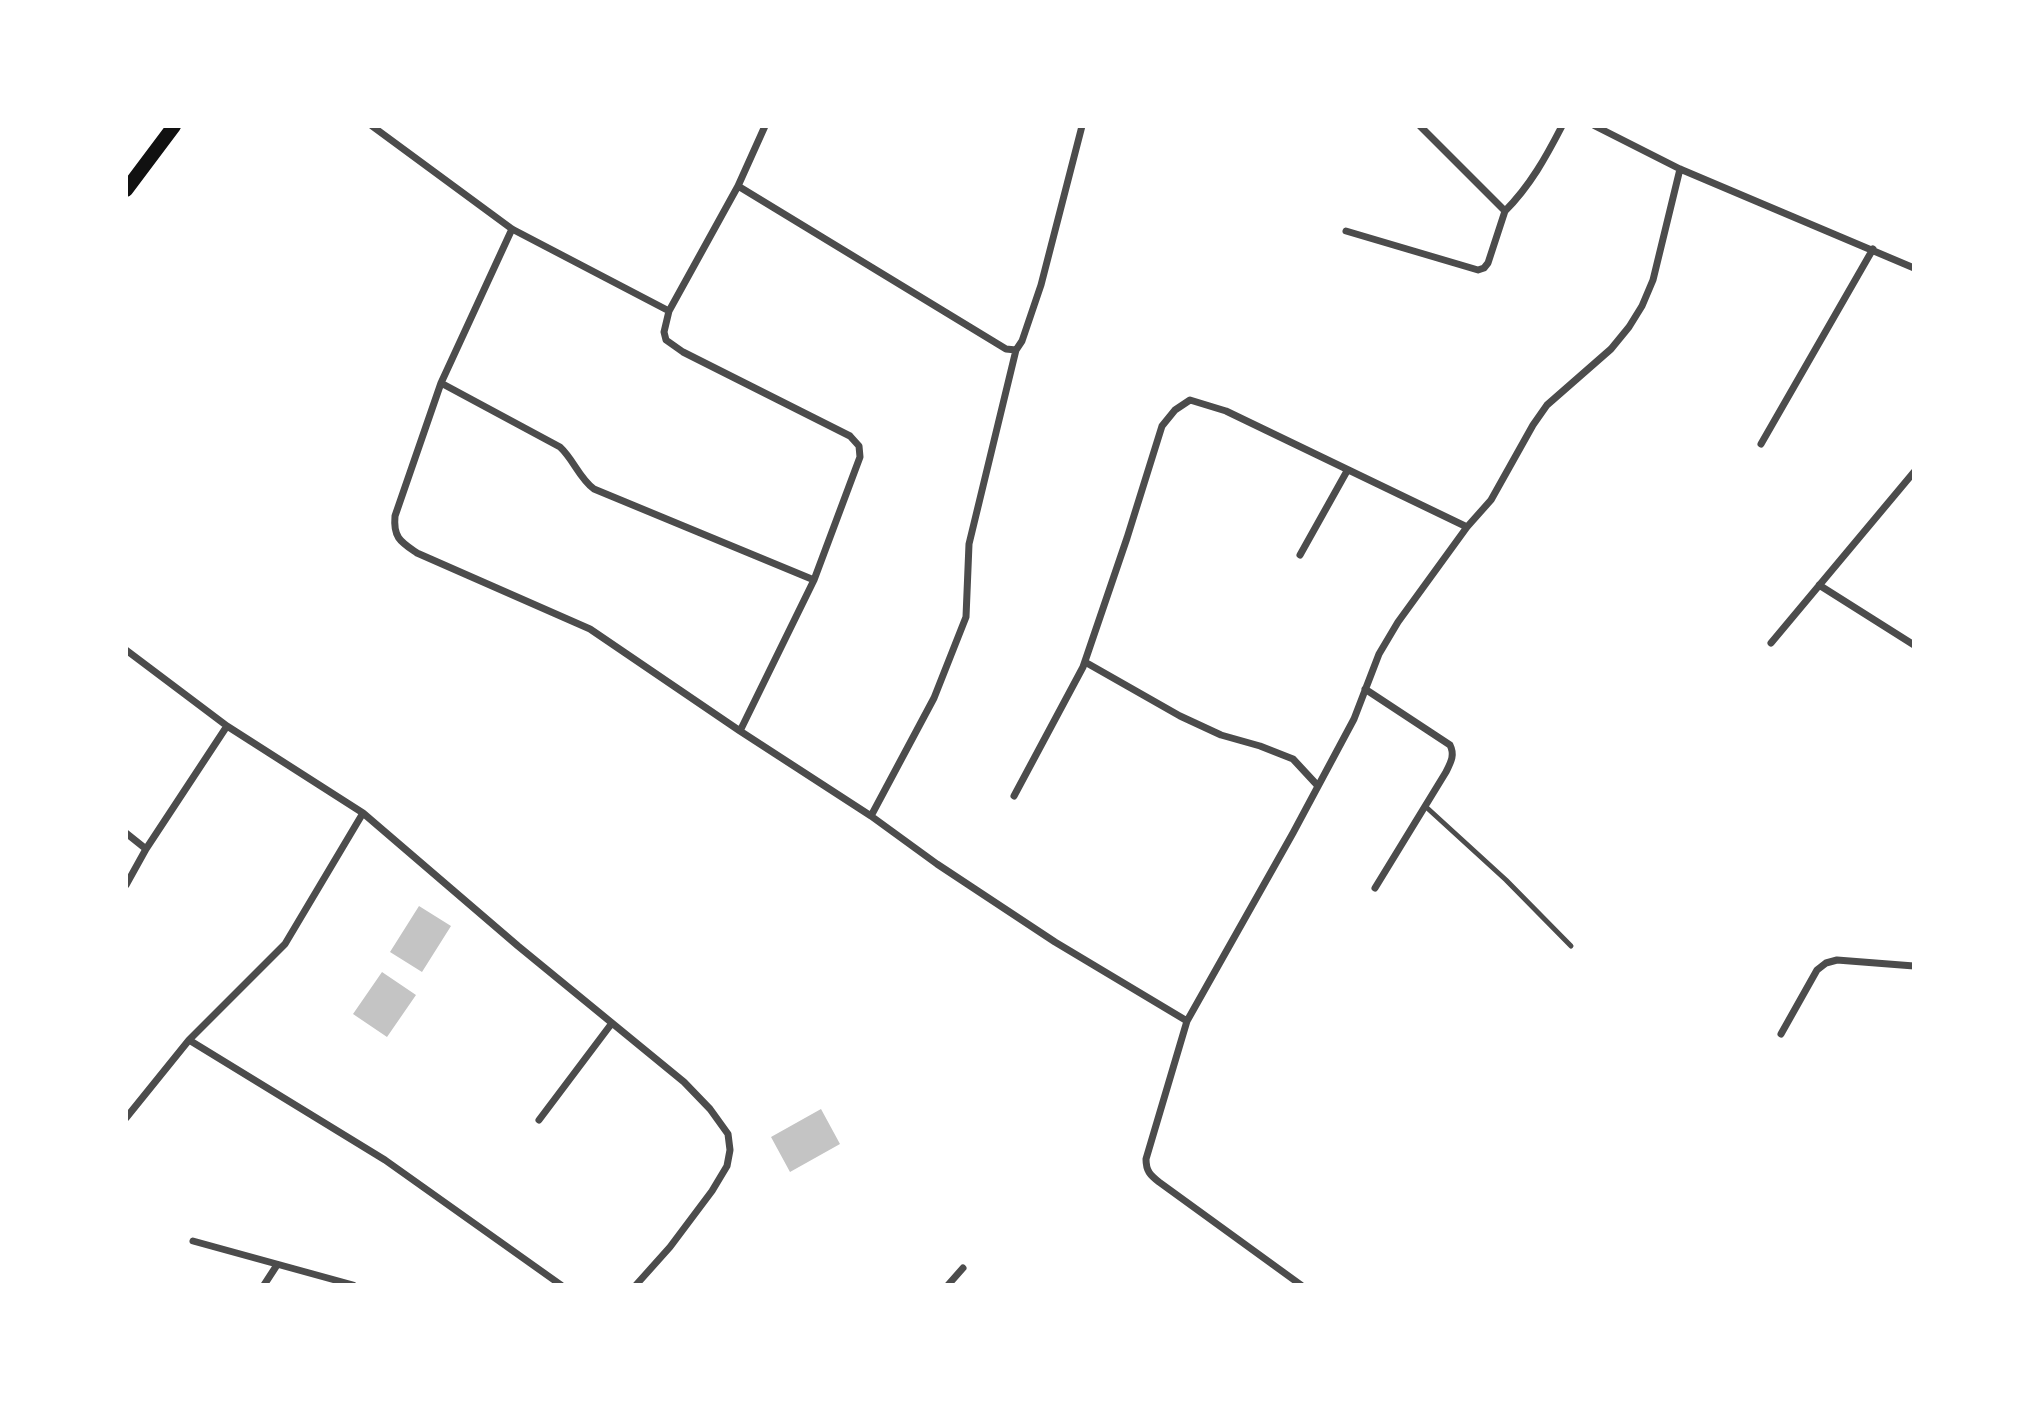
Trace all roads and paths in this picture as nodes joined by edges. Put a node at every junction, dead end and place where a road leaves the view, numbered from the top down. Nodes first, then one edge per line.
1 (174, 126) edge
2 (372, 126) edge
3 (765, 126) edge
4 (1082, 126) edge
5 (1420, 126) edge
6 (1562, 126) edge
7 (1595, 126) edge
8 (1680, 169) junction
9 (738, 186) junction
10 (126, 190) edge
11 (1505, 211) junction
12 (512, 229) junction
13 (1346, 231) dead end
14 (1873, 249) junction
15 (1914, 268) edge
16 (669, 311) junction
17 (1016, 350) junction
18 (441, 383) junction
19 (1760, 444) dead end
20 (1347, 471) junction
21 (1914, 472) edge
22 (1467, 527) junction
23 (1300, 555) dead end
24 (814, 580) junction
25 (1819, 585) junction
26 (1771, 643) dead end
27 (1914, 645) edge
28 (126, 650) edge
29 (1085, 662) junction
30 (1365, 688) junction
31 (227, 726) junction
32 (740, 731) junction
33 (1318, 786) junction
34 (1014, 796) dead end
35 (1426, 806) junction
36 (363, 813) junction
37 (871, 816) junction
38 (126, 833) edge
39 (146, 849) junction
40 (126, 885) edge
41 (1375, 888) dead end
42 (1570, 946) dead end
43 (1914, 966) edge
44 (1187, 1021) junction
45 (612, 1023) junction
46 (1781, 1034) dead end
47 (189, 1040) junction
48 (126, 1118) edge
49 (539, 1120) dead end
50 (193, 1241) dead end
51 (277, 1265) junction
52 (963, 1268) dead end
53 (264, 1285) edge
54 (353, 1285) edge
55 (561, 1285) edge
56 (636, 1285) edge
57 (948, 1285) edge
58 (1301, 1285) edge

1 - 10 main road
2 - 12 street
3 - 9 street
4 - 17 street
5 - 11 street
6 - 11 street
7 - 8 street
8 - 14 street
8 - 22 street
9 - 16 street
9 - 17 street
11 - 13 street
12 - 16 street
12 - 18 street
14 - 15 street
14 - 19 street
16 - 24 street
17 - 37 street
18 - 24 street
18 - 32 street
20 - 22 street
20 - 23 street
20 - 29 street
21 - 25 street
22 - 30 street
24 - 32 street
25 - 26 street
25 - 27 street
28 - 31 street
29 - 33 street
29 - 34 street
30 - 33 street
30 - 35 street
31 - 36 street
31 - 39 street
32 - 37 street
33 - 44 street
35 - 41 street
35 - 42 lane
36 - 45 street
36 - 47 street
37 - 44 street
38 - 39 street
39 - 40 street
43 - 46 street
44 - 58 street
45 - 49 street
45 - 56 street
47 - 48 street
47 - 55 street
50 - 51 street
51 - 53 street
51 - 54 street
52 - 57 street

